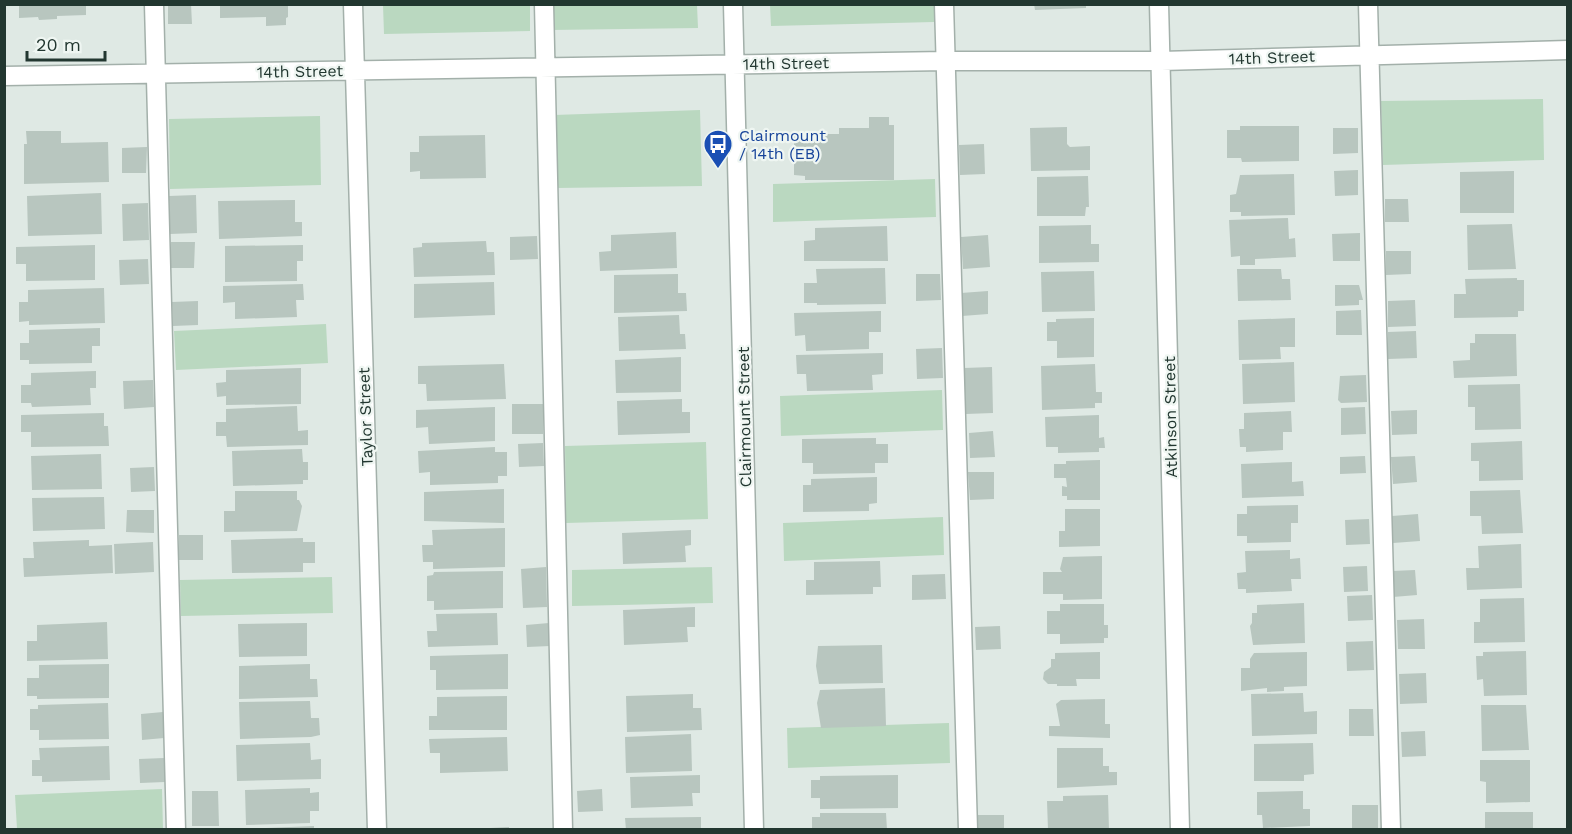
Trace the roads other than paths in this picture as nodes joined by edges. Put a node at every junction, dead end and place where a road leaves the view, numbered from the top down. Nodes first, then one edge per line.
1 (154, 4) edge
2 (353, 4) edge
3 (544, 4) edge
4 (733, 4) edge
5 (944, 4) edge
6 (1159, 4) edge
7 (1368, 4) edge
8 (1568, 50) edge
9 (1369, 54) junction
10 (945, 61) junction
11 (1161, 61) junction
12 (735, 64) junction
13 (546, 68) junction
14 (354, 70) junction
15 (157, 73) junction
16 (4, 76) edge
17 (176, 830) edge
18 (376, 830) edge
19 (563, 830) edge
20 (754, 830) edge
21 (969, 830) edge
22 (1180, 830) edge
23 (1391, 830) edge

1 - 15 street
2 - 14 street, Taylor Street
3 - 13 street
4 - 12 street, Clairmount Street
5 - 10 street
6 - 11 street, Atkinson Street
7 - 9 street
8 - 9 street, 14th Street
9 - 11 street, 14th Street
9 - 23 street
10 - 11 street, 14th Street
10 - 12 street, 14th Street
10 - 21 street
11 - 22 street, Atkinson Street
12 - 13 street, 14th Street
12 - 20 street, Clairmount Street
13 - 14 street, 14th Street
13 - 19 street
14 - 15 street, 14th Street
14 - 18 street, Taylor Street
15 - 16 street, 14th Street
15 - 17 street

